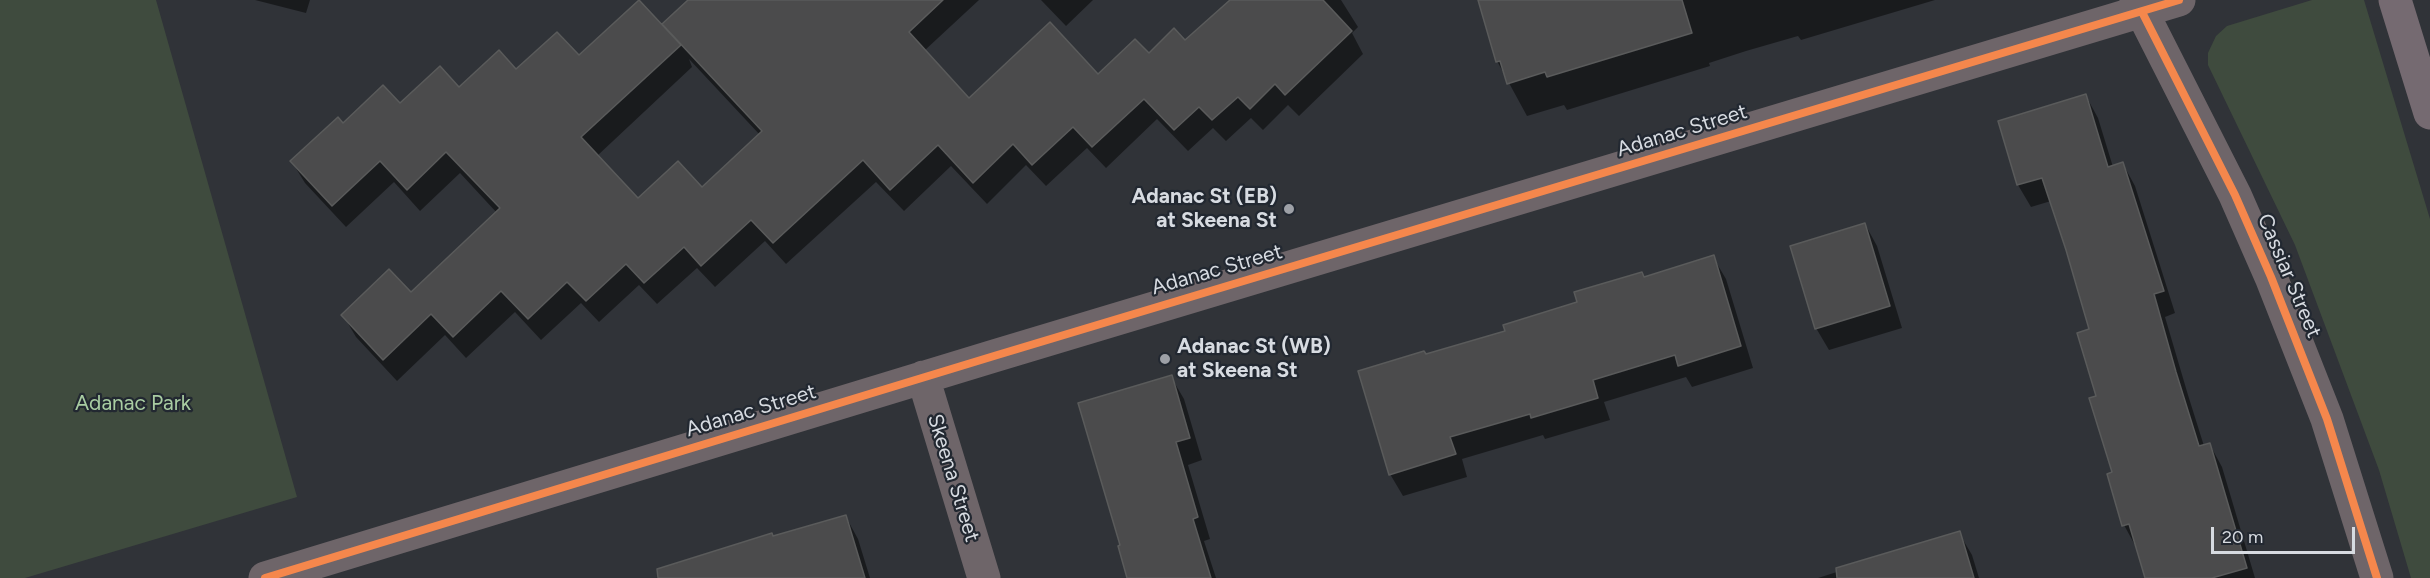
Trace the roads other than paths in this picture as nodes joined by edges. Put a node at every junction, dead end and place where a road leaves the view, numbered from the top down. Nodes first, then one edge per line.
1 (2179, 0) edge
2 (2395, 0) edge
3 (2139, 6) edge
4 (2430, 113) edge
5 (923, 377) junction
6 (265, 578) edge
7 (984, 578) edge
8 (2377, 578) edge

1 - 3 street, Adanac Street
2 - 4 highway
3 - 5 street, Adanac Street
3 - 8 street, Cassiar Street
5 - 6 street, Adanac Street
5 - 7 street, Skeena Street

